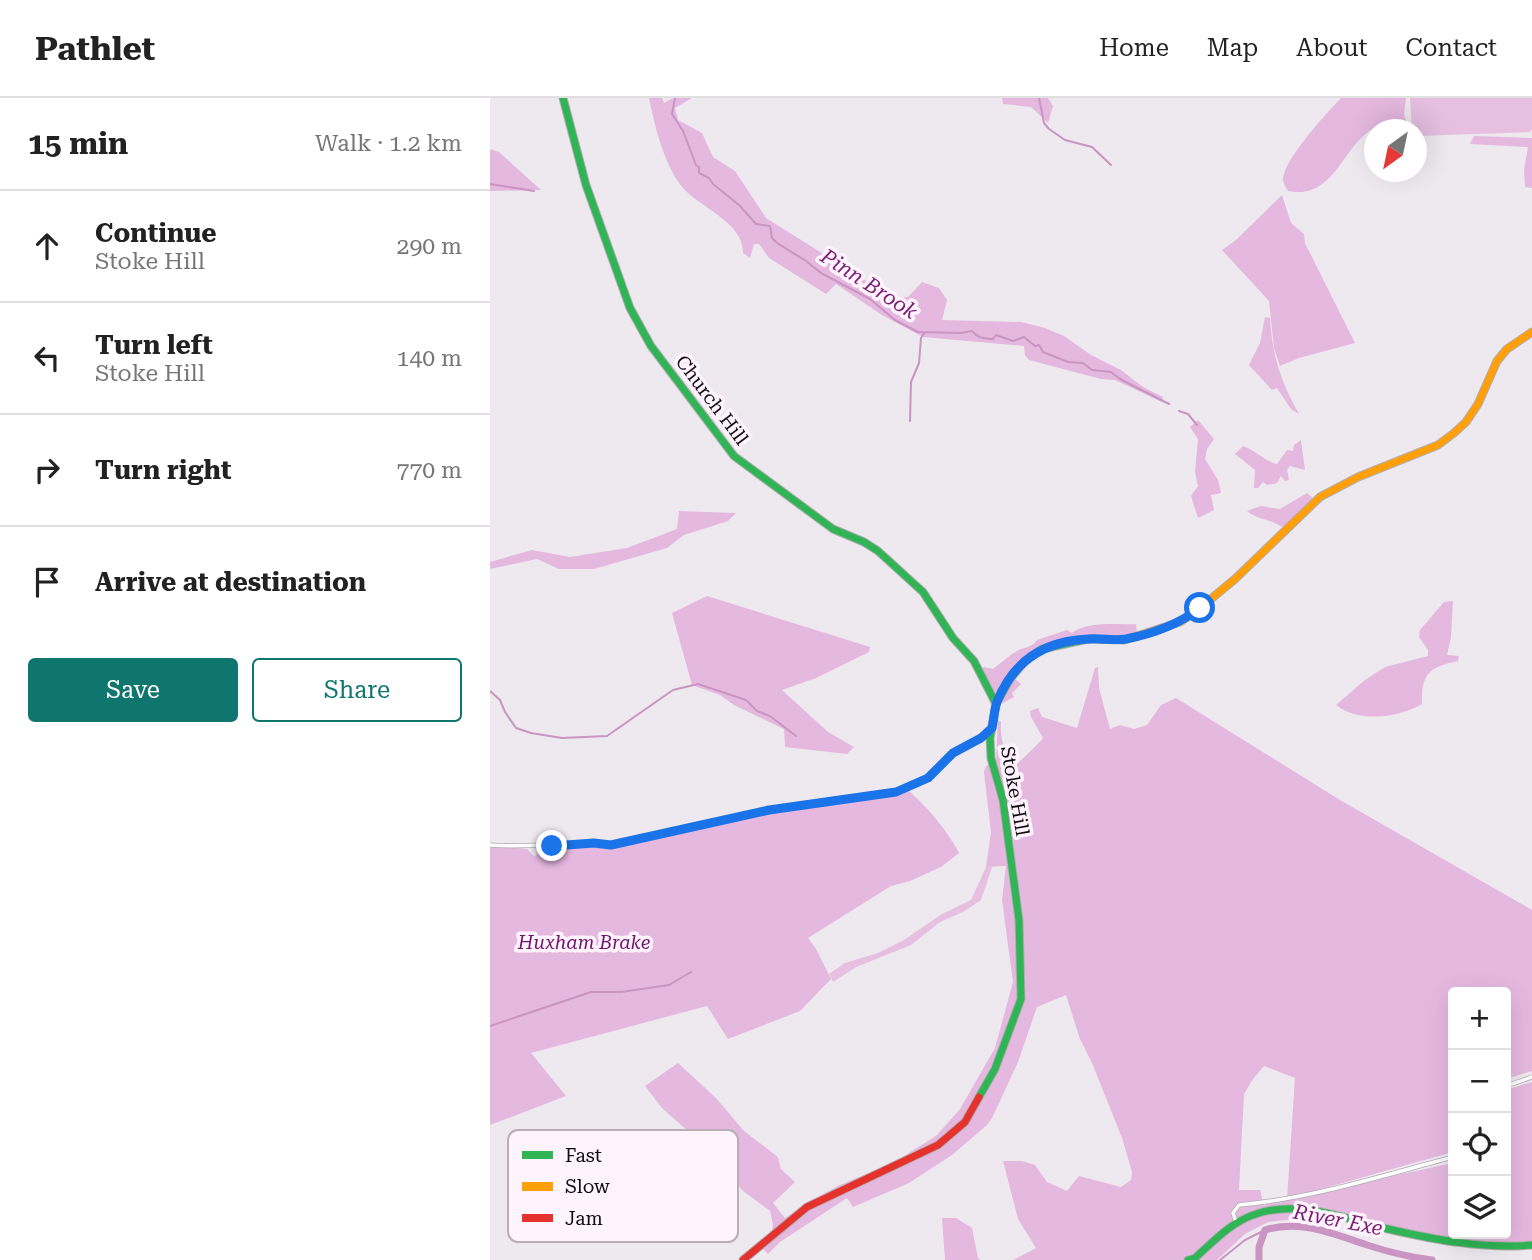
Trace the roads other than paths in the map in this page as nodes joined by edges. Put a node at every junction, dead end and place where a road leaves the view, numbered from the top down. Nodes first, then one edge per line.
1 (563, 98) edge
2 (1532, 332) edge
3 (996, 704) junction
4 (987, 737) junction
5 (490, 845) edge
6 (1532, 1077) edge
7 (1511, 1084) edge
8 (1448, 1158) edge
9 (1236, 1222) junction
10 (1532, 1245) edge
11 (743, 1260) edge
12 (1188, 1260) edge

1 - 3 street, Church Hill
2 - 3 street, Stoke Hill
3 - 4 street, Stoke Hill
4 - 5 street
4 - 11 street, Stoke Hill
6 - 7 street
8 - 9 street
9 - 10 street
9 - 12 street

